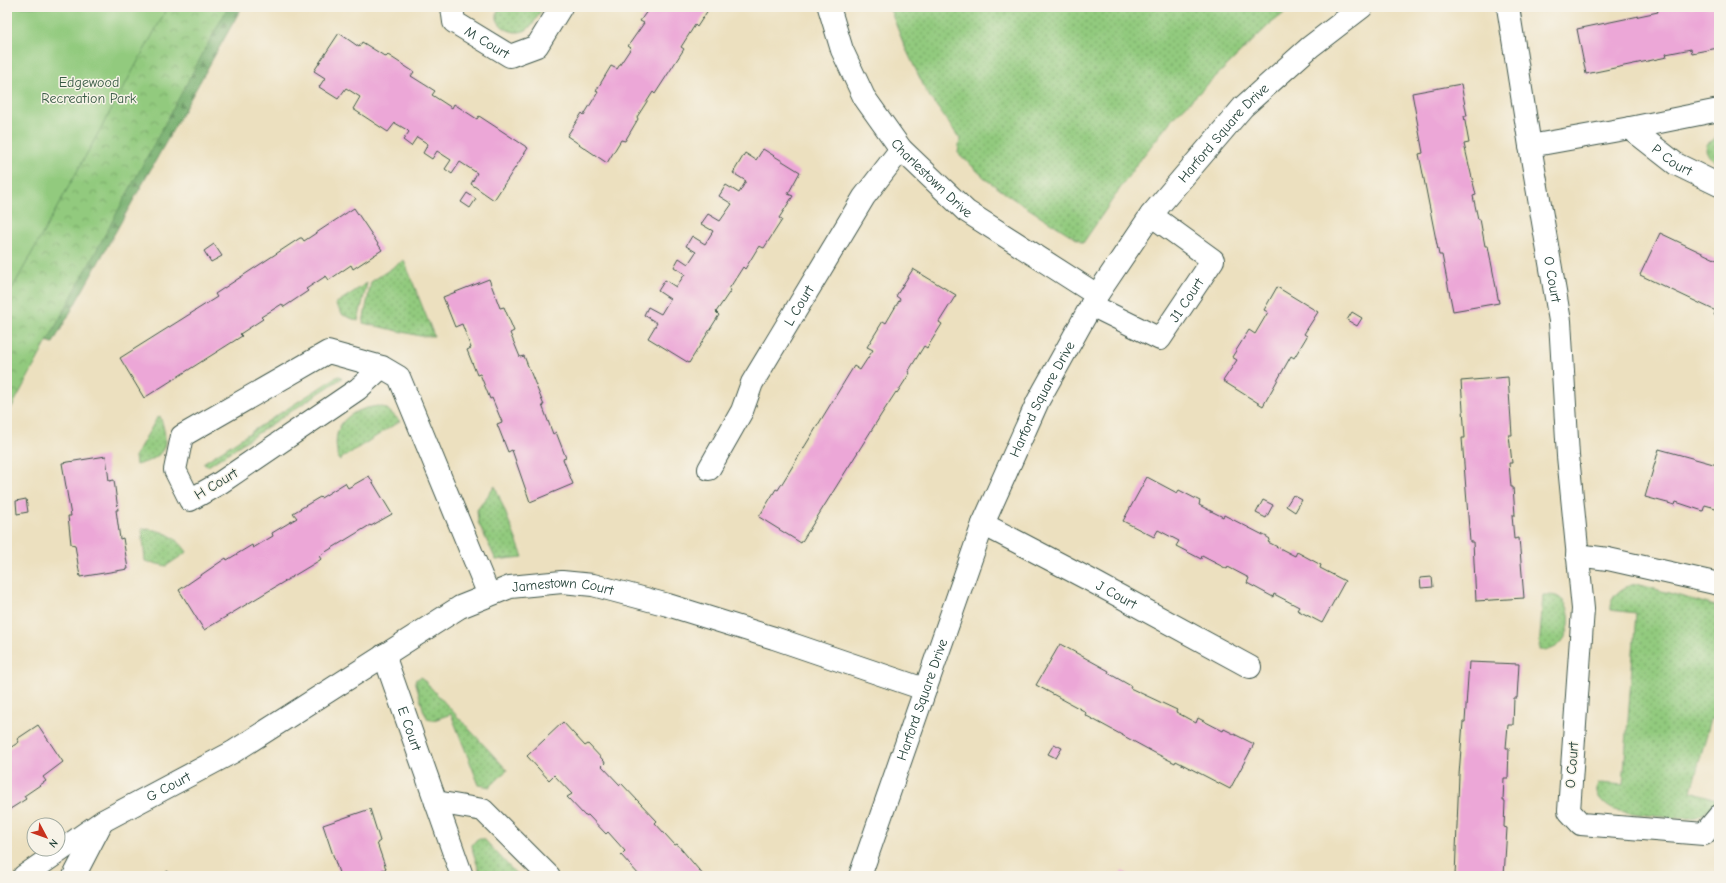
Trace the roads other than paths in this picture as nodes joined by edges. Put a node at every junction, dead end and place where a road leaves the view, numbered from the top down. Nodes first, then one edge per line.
1 (452, 7) edge
2 (561, 7) edge
3 (829, 7) edge
4 (1362, 7) edge
5 (1508, 7) edge
6 (1719, 110) edge
7 (1630, 128) junction
8 (1530, 146) junction
9 (901, 149) junction
10 (1719, 185) edge
11 (1151, 215) junction
12 (1094, 300) junction
13 (382, 367) junction
14 (709, 469) dead end
15 (983, 524) junction
16 (1577, 555) junction
17 (1719, 584) edge
18 (489, 595) junction
19 (384, 655) junction
20 (1250, 667) dead end
21 (924, 689) junction
22 (233, 752) joint
23 (436, 802) junction
24 (1719, 816) edge
25 (102, 821) junction
26 (24, 876) edge
27 (74, 876) edge
28 (462, 876) edge
29 (549, 876) edge
30 (860, 876) edge

1 - 2 street, M Court
3 - 9 street, Charlestown Drive
4 - 11 street, Harford Square Drive
5 - 8 street, O Court
6 - 7 street, P Court
7 - 8 street, P Court
7 - 10 street, P Court
8 - 16 street, O Court
9 - 12 street, Charlestown Drive
9 - 14 street, L Court
11 - 12 street, Harford Square Drive
11 - 12 street, J1 Court
12 - 15 street, Harford Square Drive
13 - 13 street, H Court
13 - 18 street, H Court
15 - 20 street, J Court
15 - 21 street, Harford Square Drive
16 - 17 street
16 - 24 street, O Court
18 - 19 street, Jamestown Court
18 - 21 street, Jamestown Court
19 - 22 street, Jamestown Court
19 - 23 street, E Court
21 - 30 street, Harford Square Drive
22 - 25 street, G Court
23 - 28 street, E Court
23 - 29 street
25 - 26 street, G Court
25 - 27 street

